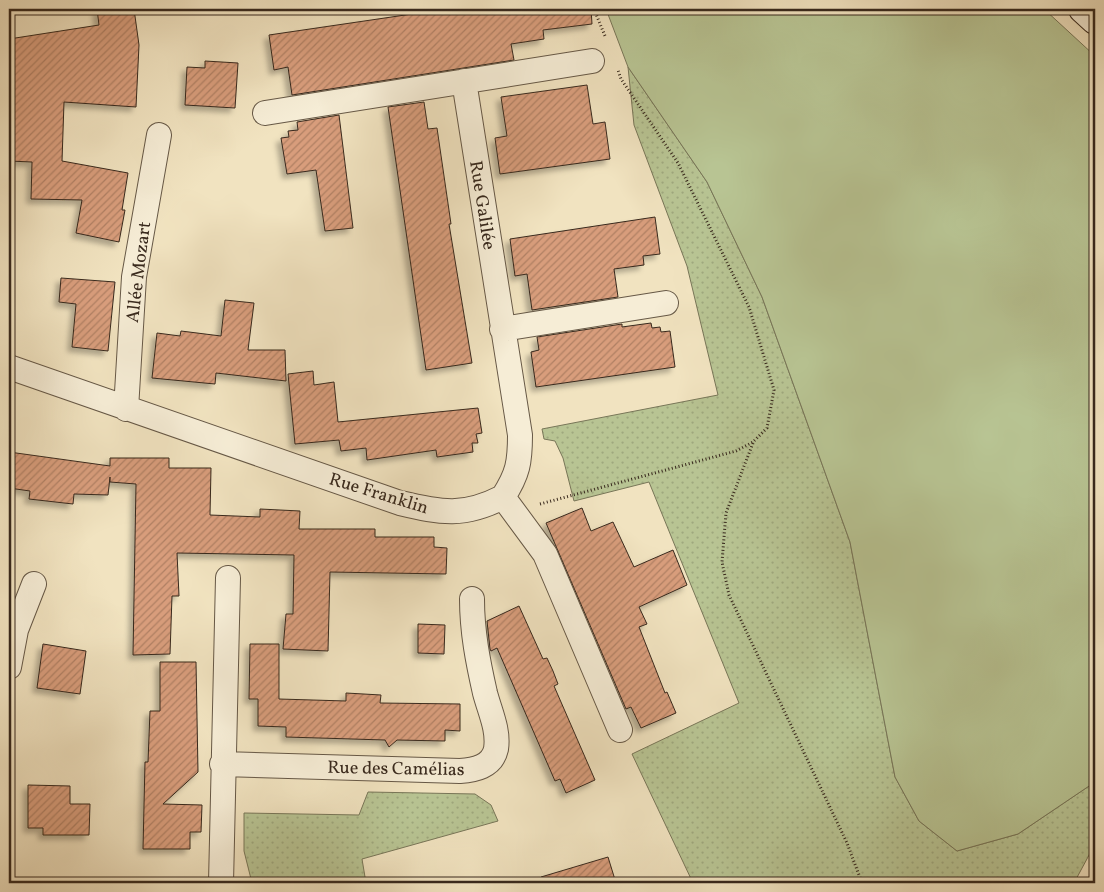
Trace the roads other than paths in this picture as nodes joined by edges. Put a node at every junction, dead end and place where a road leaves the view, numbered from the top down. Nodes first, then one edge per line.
1 (1083, 9) edge
2 (1095, 20) edge
3 (592, 61) dead end
4 (464, 81) junction
5 (265, 113) dead end
6 (159, 136) dead end
7 (666, 303) dead end
8 (502, 329) junction
9 (9, 367) edge
10 (126, 409) junction
11 (504, 497) junction
12 (228, 578) dead end
13 (34, 584) dead end
14 (472, 599) dead end
15 (9, 667) edge
16 (620, 730) dead end
17 (222, 764) junction
18 (221, 883) edge

1 - 2 street
3 - 4 street
4 - 5 street
4 - 8 street, Rue Galilée
6 - 10 street, Allée Mozart
7 - 8 street
8 - 11 street, Rue Galilée
9 - 10 street, Rue Franklin
10 - 11 street, Rue Franklin
11 - 16 street
12 - 17 street
13 - 15 street
14 - 17 street, Rue des Camélias
17 - 18 street

